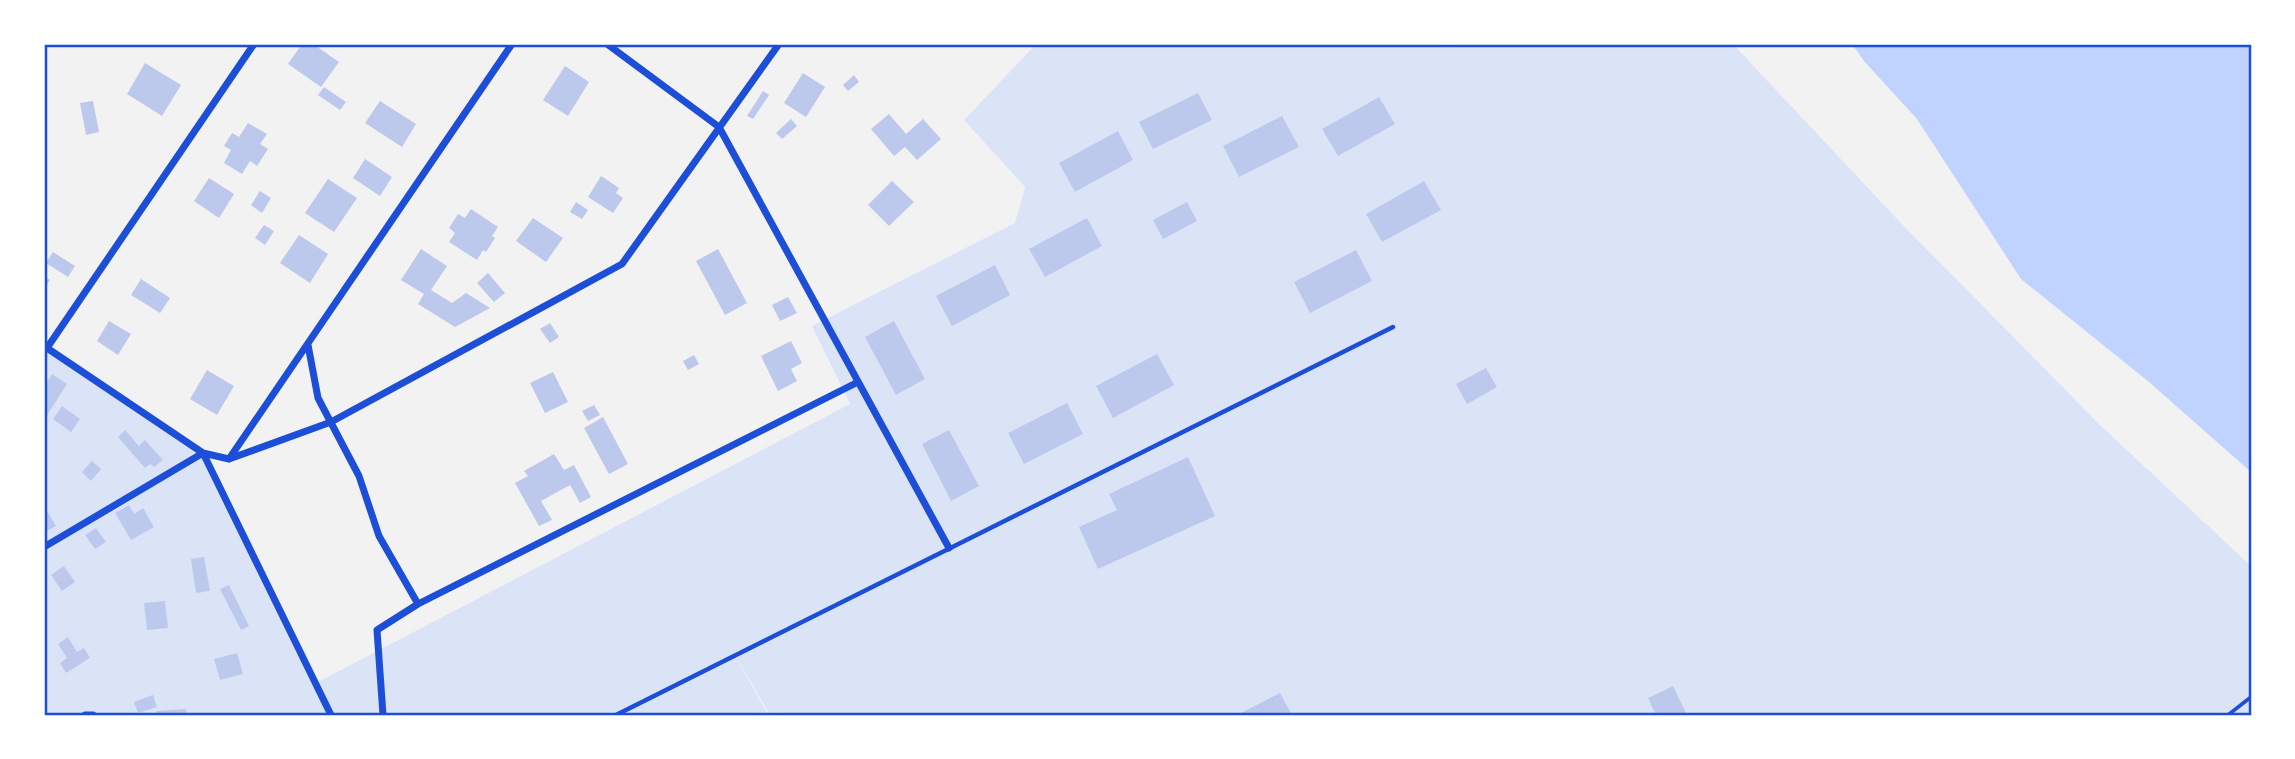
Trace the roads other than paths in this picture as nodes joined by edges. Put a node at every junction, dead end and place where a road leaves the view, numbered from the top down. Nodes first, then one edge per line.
1 (254, 44) edge
2 (512, 44) edge
3 (607, 44) edge
4 (779, 44) edge
5 (719, 127) junction
6 (1394, 327) dead end
7 (308, 345) junction
8 (45, 347) edge
9 (858, 382) junction
10 (331, 422) junction
11 (203, 453) junction
12 (229, 459) junction
13 (44, 547) edge
14 (949, 548) junction
15 (418, 604) junction
16 (85, 715) edge
17 (93, 715) edge
18 (331, 715) edge
19 (383, 715) edge
20 (616, 715) edge

1 - 8 street
2 - 7 street
3 - 5 street
4 - 5 street
5 - 9 street
5 - 10 street
6 - 14 lane
7 - 10 street
7 - 12 street
8 - 11 street
9 - 14 street
9 - 15 street
10 - 12 street
10 - 15 street
11 - 12 street
11 - 13 street
11 - 18 street
14 - 20 lane
15 - 19 street
16 - 17 street

